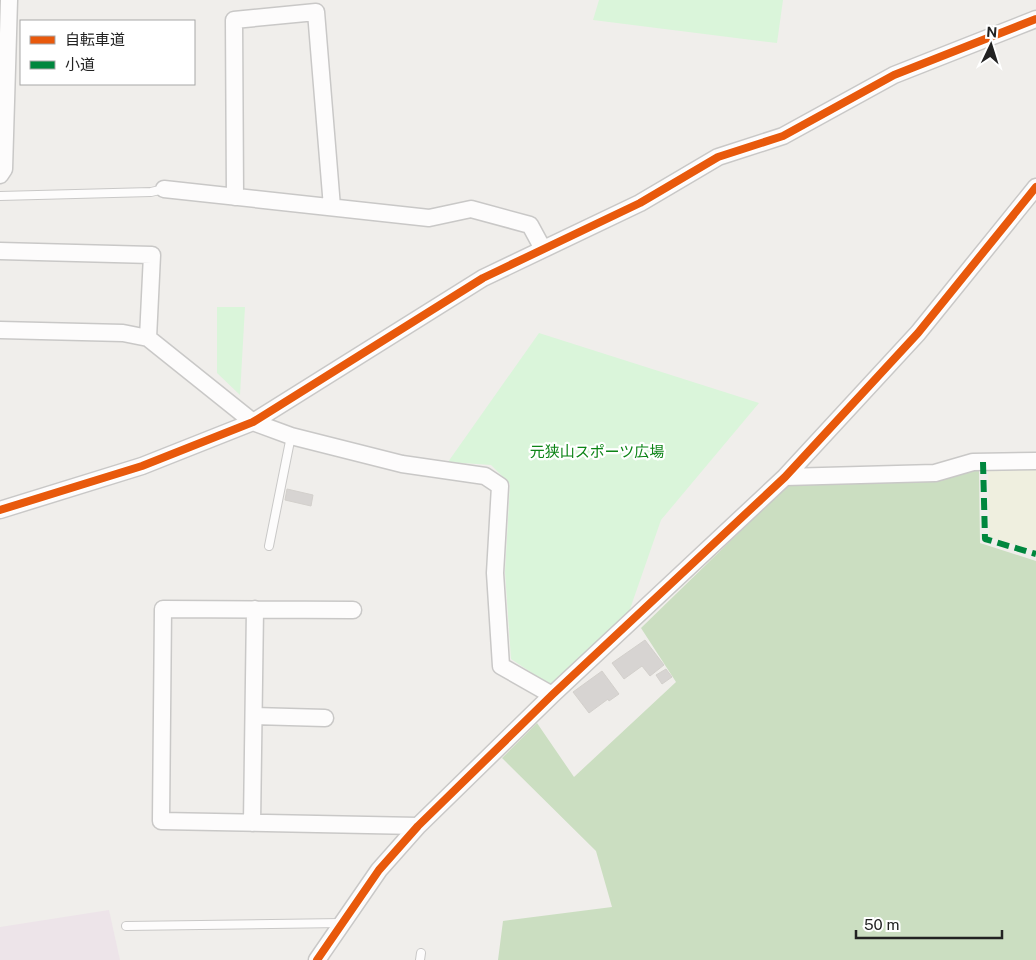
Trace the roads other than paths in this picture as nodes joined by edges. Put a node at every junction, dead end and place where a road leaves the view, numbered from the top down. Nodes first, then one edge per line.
1 (9, 0) edge
2 (1036, 19) edge
3 (0, 175) edge
4 (1036, 188) edge
5 (164, 189) joint
6 (0, 196) edge
7 (235, 197) junction
8 (332, 207) junction
9 (543, 249) junction
10 (0, 251) edge
11 (0, 330) edge
12 (148, 338) junction
13 (254, 422) junction
14 (291, 436) junction
15 (1036, 461) edge
16 (785, 477) junction
17 (0, 510) edge
18 (268, 546) dead end
19 (255, 610) junction
20 (354, 610) dead end
21 (552, 694) junction
22 (254, 716) junction
23 (325, 718) dead end
24 (252, 823) junction
25 (418, 826) junction
26 (342, 923) junction
27 (126, 926) dead end
28 (317, 960) edge

1 - 3 street
2 - 9 street
4 - 16 street
5 - 6 lane
5 - 7 street
7 - 8 street
7 - 8 street
8 - 9 street
9 - 13 street
10 - 12 street
11 - 12 street
12 - 13 street
13 - 14 street
13 - 17 street
14 - 18 lane
14 - 21 street
15 - 16 street
16 - 21 street
19 - 20 street
19 - 22 street
19 - 24 street
21 - 25 street
22 - 23 street
22 - 24 street
24 - 25 street
25 - 26 street
26 - 27 lane
26 - 28 street

